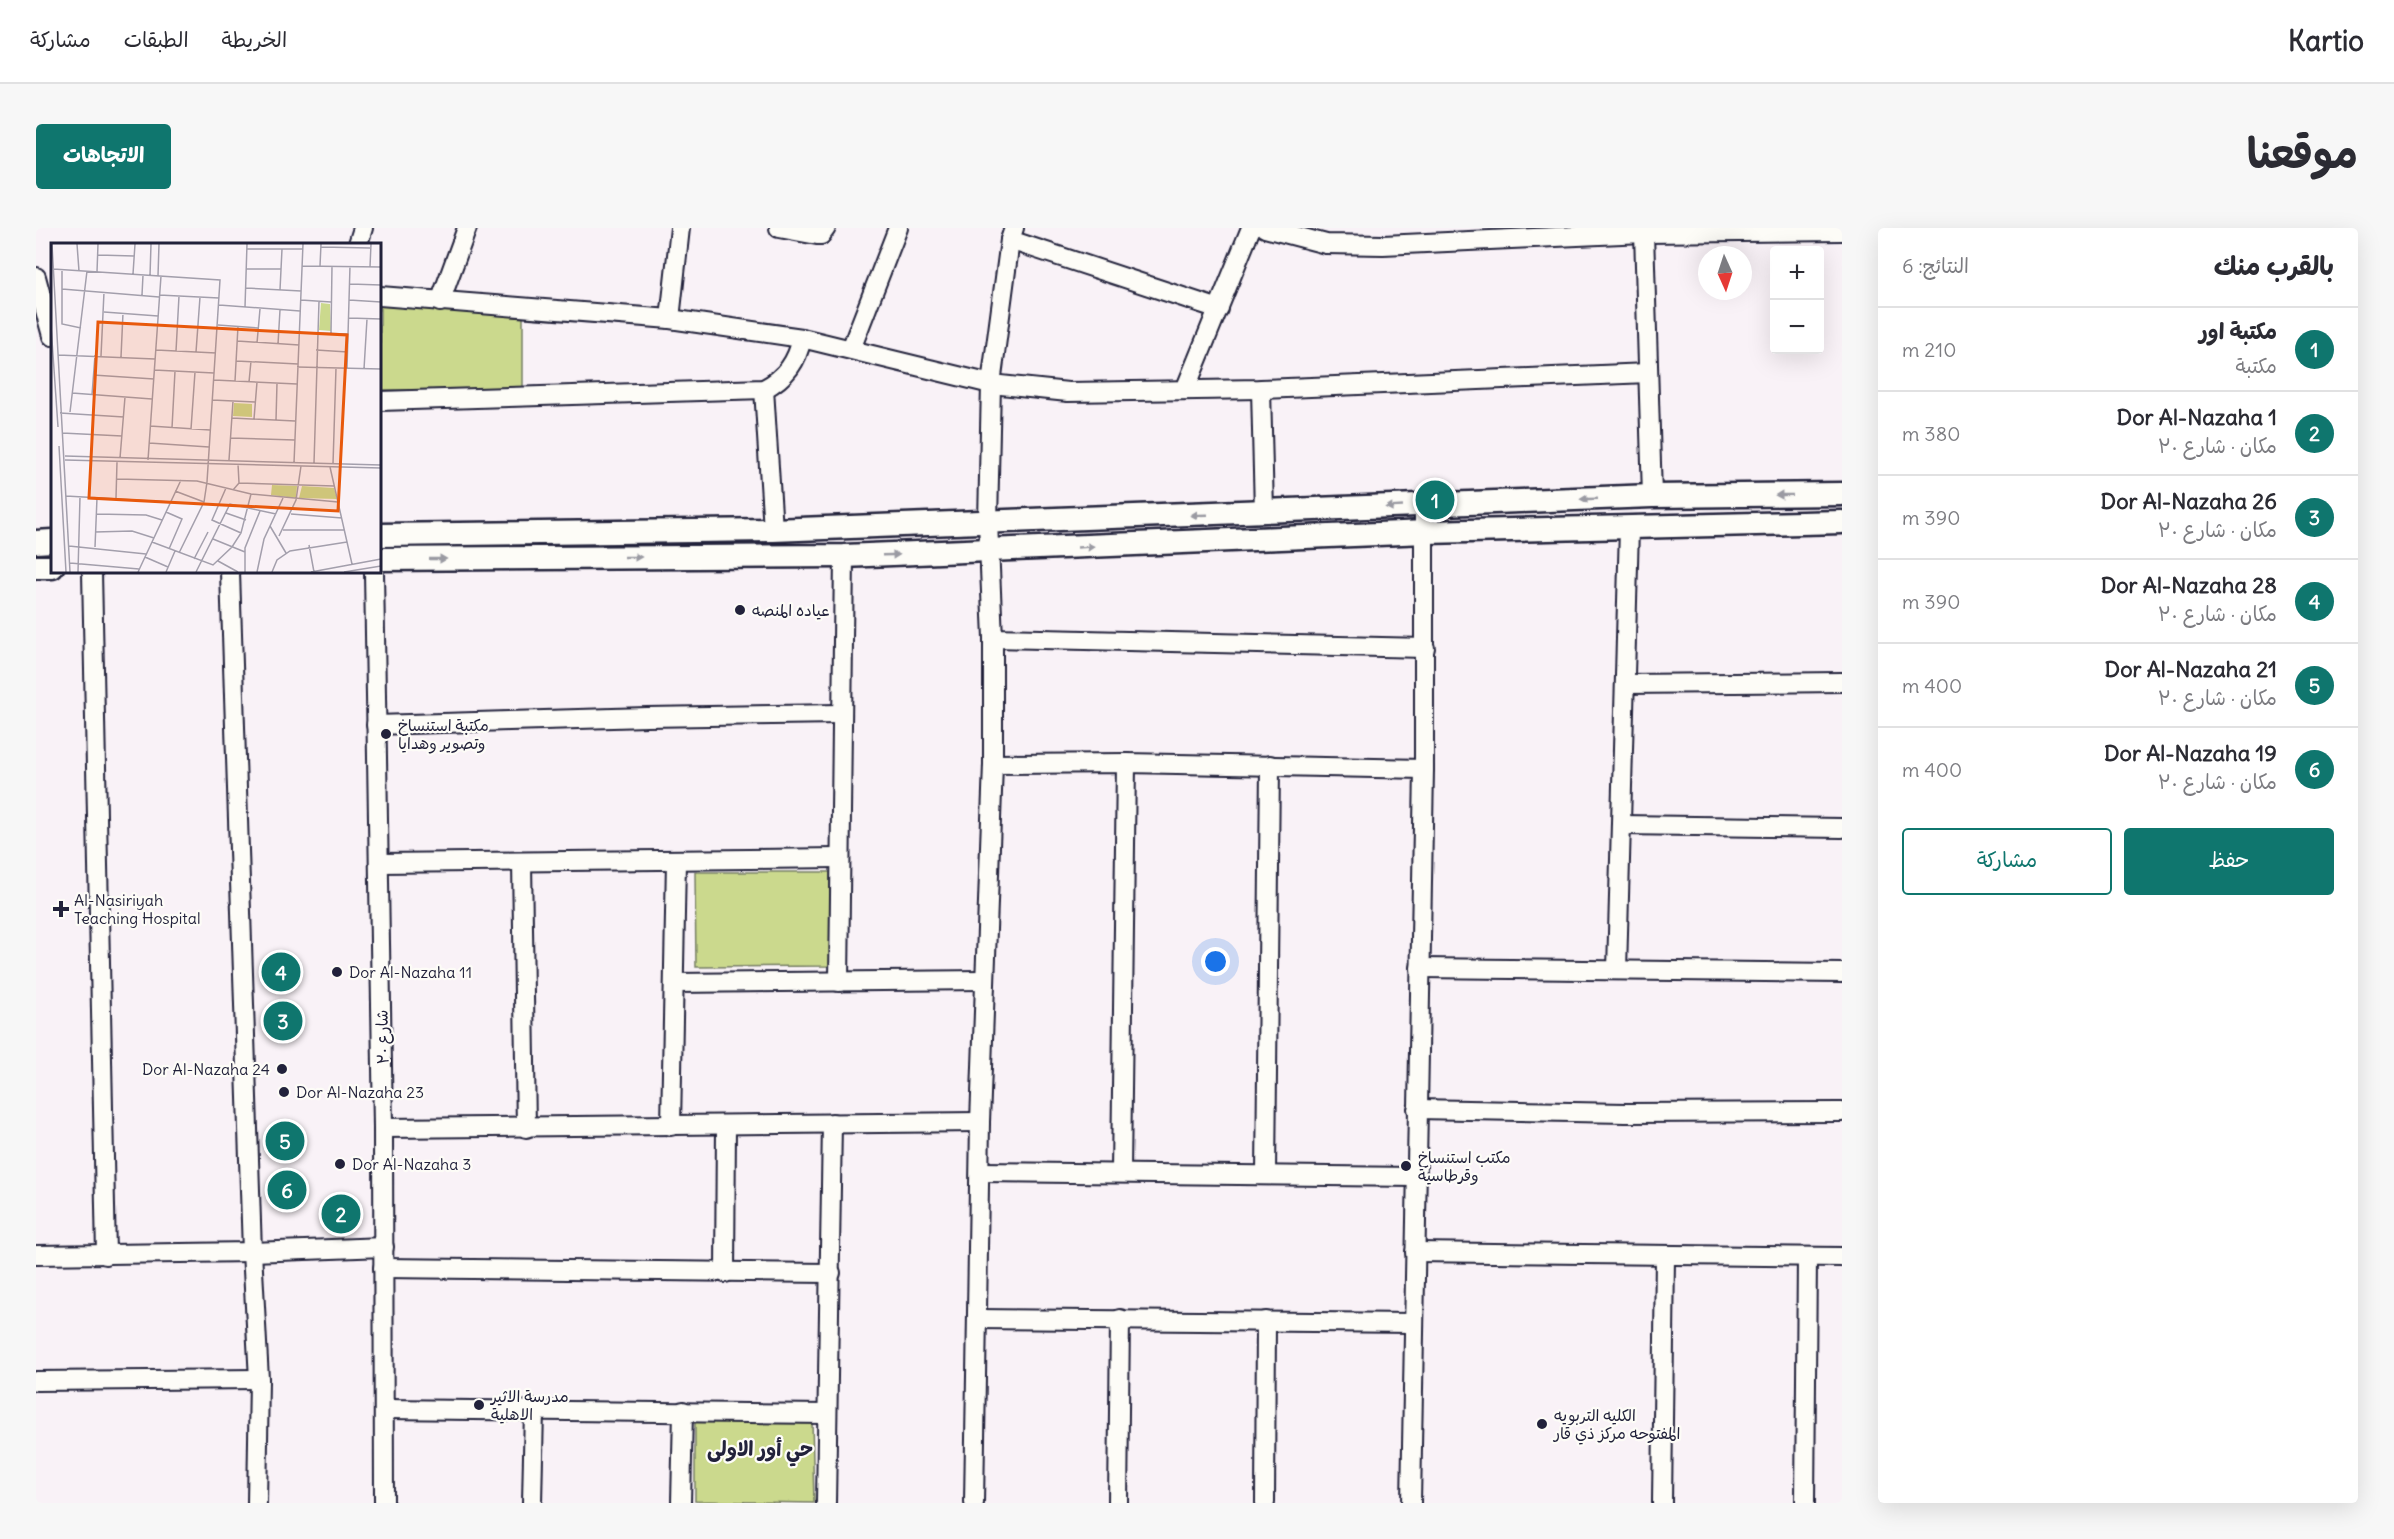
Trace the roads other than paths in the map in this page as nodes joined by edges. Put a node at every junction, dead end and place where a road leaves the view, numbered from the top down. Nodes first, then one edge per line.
1 (363, 228) edge
2 (467, 228) edge
3 (680, 228) edge
4 (779, 228) edge
5 (826, 228) edge
6 (898, 228) edge
7 (1251, 228) edge
8 (1265, 228) edge
9 (1783, 230) edge
10 (1842, 231) edge
11 (1644, 233) junction
12 (1012, 234) edge
13 (358, 243) edge
14 (42, 285) edge
15 (381, 296) edge
16 (440, 302) junction
17 (1218, 309) junction
18 (670, 319) junction
19 (51, 331) edge
20 (802, 338) junction
21 (851, 349) junction
22 (1648, 373) junction
23 (991, 384) junction
24 (764, 389) junction
25 (1261, 389) junction
26 (1185, 390) junction
27 (381, 401) edge
28 (1842, 494) edge
29 (1652, 496) junction
30 (1424, 505) junction
31 (1264, 512) junction
32 (988, 522) junction
33 (1842, 522) edge
34 (1629, 528) junction
35 (773, 530) junction
36 (1426, 532) junction
37 (381, 535) edge
38 (989, 552) junction
39 (844, 556) junction
40 (381, 559) edge
41 (92, 573) edge
42 (230, 573) edge
43 (374, 573) edge
44 (993, 638) junction
45 (1425, 648) junction
46 (1842, 682) edge
47 (1624, 684) junction
48 (841, 714) junction
49 (376, 725) junction
50 (1126, 763) junction
51 (993, 764) junction
52 (1270, 765) junction
53 (1424, 769) junction
54 (1621, 825) junction
55 (1842, 828) edge
56 (839, 858) junction
57 (676, 860) junction
58 (522, 862) junction
59 (380, 863) junction
60 (1420, 968) junction
61 (1617, 970) junction
62 (1842, 973) edge
63 (985, 980) junction
64 (839, 982) junction
65 (675, 983) junction
66 (1417, 1109) junction
67 (1842, 1112) edge
68 (980, 1122) junction
69 (832, 1123) junction
70 (726, 1125) junction
71 (671, 1126) junction
72 (383, 1128) junction
73 (526, 1128) junction
74 (981, 1172) junction
75 (1121, 1173) junction
76 (1266, 1175) junction
77 (1416, 1177) junction
78 (384, 1247) junction
79 (252, 1252) junction
80 (1415, 1252) junction
81 (36, 1255) edge
82 (106, 1255) junction
83 (1665, 1256) junction
84 (1807, 1257) junction
85 (1842, 1257) edge
86 (383, 1269) junction
87 (725, 1273) junction
88 (831, 1273) junction
89 (978, 1319) junction
90 (1120, 1319) junction
91 (1266, 1320) junction
92 (1414, 1323) junction
93 (259, 1379) junction
94 (36, 1381) edge
95 (384, 1409) junction
96 (534, 1409) junction
97 (683, 1411) junction
98 (827, 1414) junction
99 (257, 1503) edge
100 (384, 1503) edge
101 (532, 1503) edge
102 (681, 1503) edge
103 (826, 1503) edge
104 (974, 1503) edge
105 (1118, 1503) edge
106 (1265, 1503) edge
107 (1411, 1503) edge
108 (1662, 1503) edge
109 (1805, 1503) edge

1 - 13 street
2 - 16 street
3 - 18 street
4 - 5 street
6 - 21 street
7 - 17 street
8 - 11 street
9 - 10 street
9 - 11 street
11 - 22 street
12 - 17 street
12 - 23 street
14 - 19 street
15 - 16 street
16 - 18 street
17 - 26 street
18 - 20 street
20 - 21 street
20 - 24 street
21 - 23 street
22 - 25 street
22 - 29 street
23 - 26 street
23 - 32 street
24 - 27 street
24 - 35 street
25 - 26 street
25 - 31 street
28 -> 29 street
29 -> 30 street
30 -> 31 street
30 - 36 street
31 -> 32 street
32 - 35 street
32 - 38 street
33 - 34 street
34 - 36 street
34 - 47 street
35 - 37 street
38 -> 36 street
36 - 45 street
39 -> 38 street
38 - 44 street
40 -> 39 street
39 - 48 street
41 - 82 street
42 - 79 street
43 - 49 street, شارع ٣٠
44 - 45 street
44 - 51 street
45 - 53 street
46 - 47 street
47 - 54 street
48 - 49 street
48 - 56 street
49 - 59 street, شارع ٣٠
50 - 51 street
50 - 52 street
50 - 75 street
51 - 63 street
52 - 53 street
52 - 76 street
53 - 60 street
54 - 55 street
54 - 61 street
56 - 57 street
56 - 64 street
57 - 58 street
57 - 65 street
58 - 59 street
58 - 73 street
59 - 72 street, شارع ٣٠
60 - 61 street
60 - 66 street
61 - 62 street
63 - 64 street
63 - 68 street
64 - 65 street
65 - 71 street
66 - 67 street
66 - 77 street
68 - 69 street
68 - 74 street
69 - 70 street
69 - 88 street
70 - 71 street
70 - 87 street
71 - 73 street
72 - 73 street
72 - 78 street, شارع ٣٠
74 - 75 street
74 - 89 street
75 - 76 street
76 - 77 street
77 - 80 street
78 - 79 street
78 - 86 street, شارع ٣٠
79 - 82 street
79 - 93 street
80 - 83 street
80 - 92 street
81 - 82 street
83 - 84 street
83 - 108 street
84 - 85 street
84 - 109 street
86 - 87 street
86 - 95 street, شارع ٣٠
87 - 88 street
88 - 98 street
89 - 90 street
89 - 104 street
90 - 91 street
90 - 105 street
91 - 92 street
91 - 106 street
92 - 107 street
93 - 94 street
93 - 99 street
95 - 96 street
95 - 100 street, شارع ٣٠
96 - 97 street
96 - 101 street
97 - 98 street
97 - 102 street
98 - 103 street

